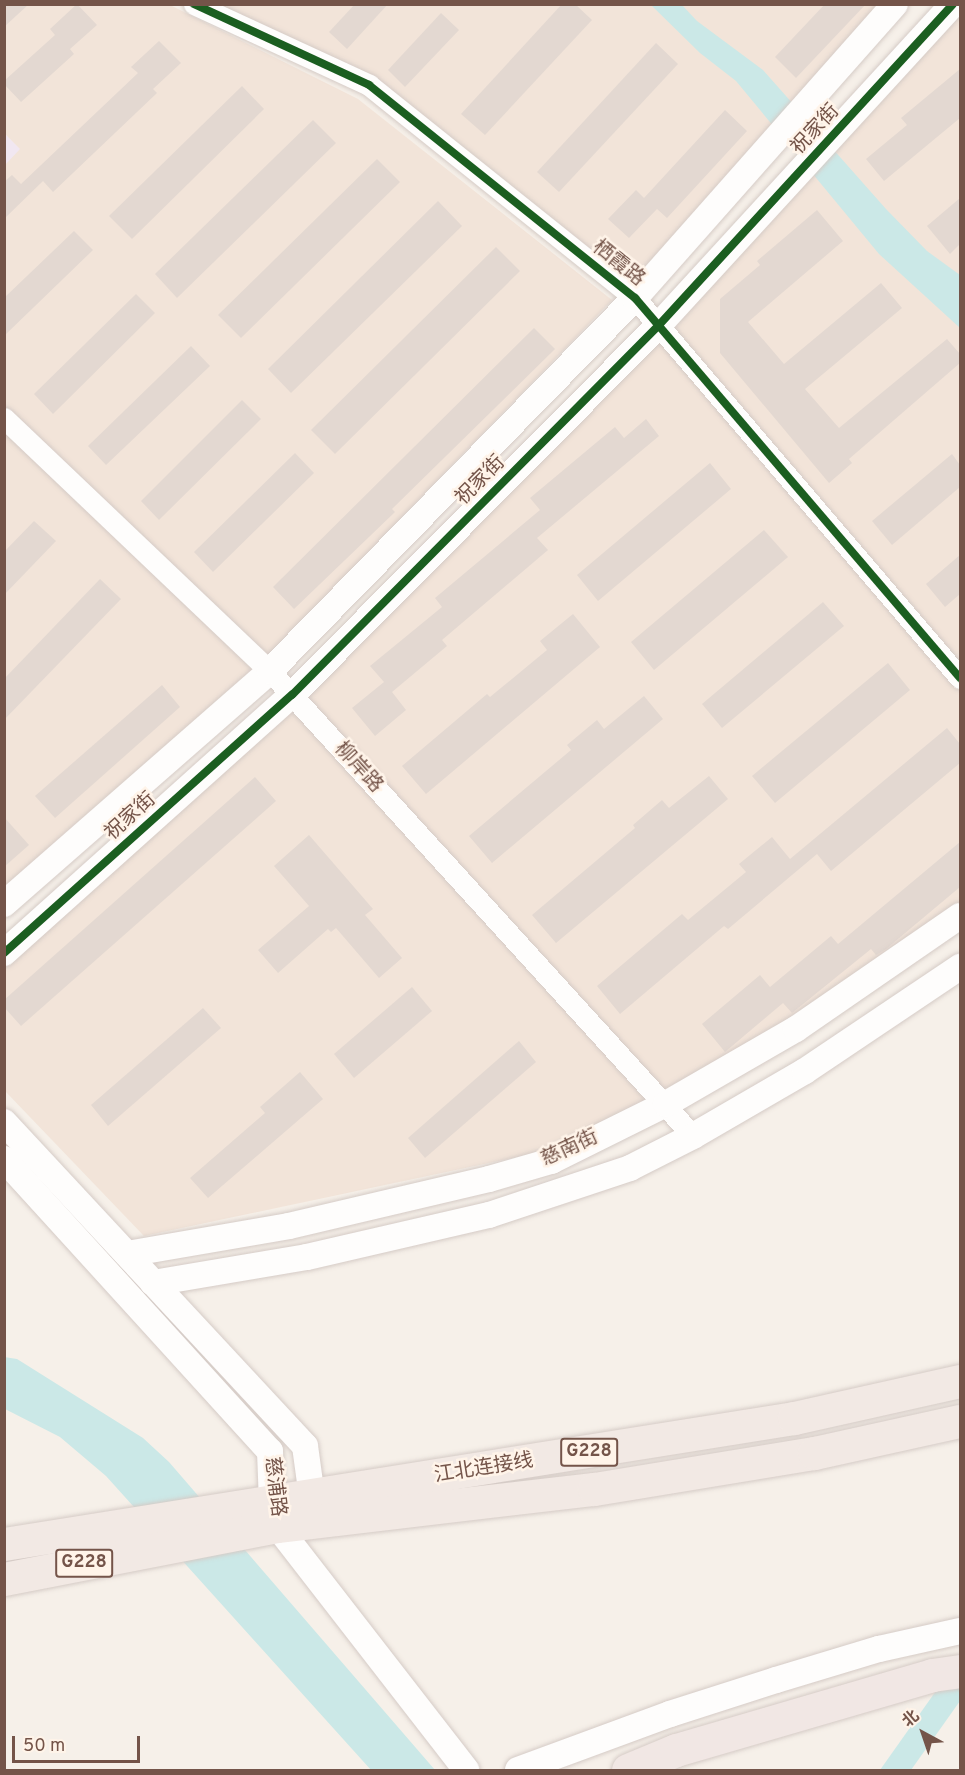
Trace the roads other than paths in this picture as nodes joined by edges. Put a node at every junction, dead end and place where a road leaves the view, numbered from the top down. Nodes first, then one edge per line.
1 (194, 4) edge
2 (895, 4) edge
3 (953, 4) edge
4 (635, 298) junction
5 (659, 325) junction
6 (4, 418) edge
7 (270, 671) junction
8 (960, 678) edge
9 (292, 695) junction
10 (4, 904) edge
11 (960, 916) edge
12 (4, 953) edge
13 (960, 967) edge
14 (666, 1104) junction
15 (4, 1122) edge
16 (693, 1136) junction
17 (4, 1159) edge
18 (127, 1254) junction
19 (153, 1283) junction
20 (960, 1381) edge
21 (960, 1421) edge
22 (312, 1497) junction
23 (266, 1520) junction
24 (156, 1535) junction
25 (4, 1544) edge
26 (4, 1579) edge
27 (960, 1631) edge
28 (960, 1671) edge
29 (466, 1770) edge
30 (518, 1770) edge
31 (628, 1770) edge

1 - 4 street, 栖霞路
2 - 4 street, 祝家街
3 - 5 street, 祝家街
4 - 5 street, 栖霞路
4 - 7 street, 祝家街
5 - 8 street, 栖霞路
5 - 9 street, 祝家街
6 - 7 street, 柳岸路
7 - 9 street, 柳岸路
7 - 10 street, 祝家街
9 - 12 street, 祝家街
9 - 14 street, 柳岸路
11 - 14 street, 慈南街
13 - 16 street, 慈南街
14 - 16 street, 柳岸路
14 - 18 street, 慈南街
15 - 18 street, 慈浦路
16 - 19 street, 慈南街
17 - 23 street, 慈浦路
18 - 19 street, 慈浦路
19 - 22 street, 慈浦路
20 - 22 highway, 江北连接线 / G228
21 - 23 highway, 江北连接线 / G228
22 - 23 highway, 江北连接线 / G228
23 - 24 highway, 江北连接线 / G228
23 - 24 highway, 江北连接线 / G228
23 - 29 street
24 - 25 highway, 江北连接线 / G228
24 - 26 highway, 江北连接线 / G228
27 - 30 street
28 - 31 highway

